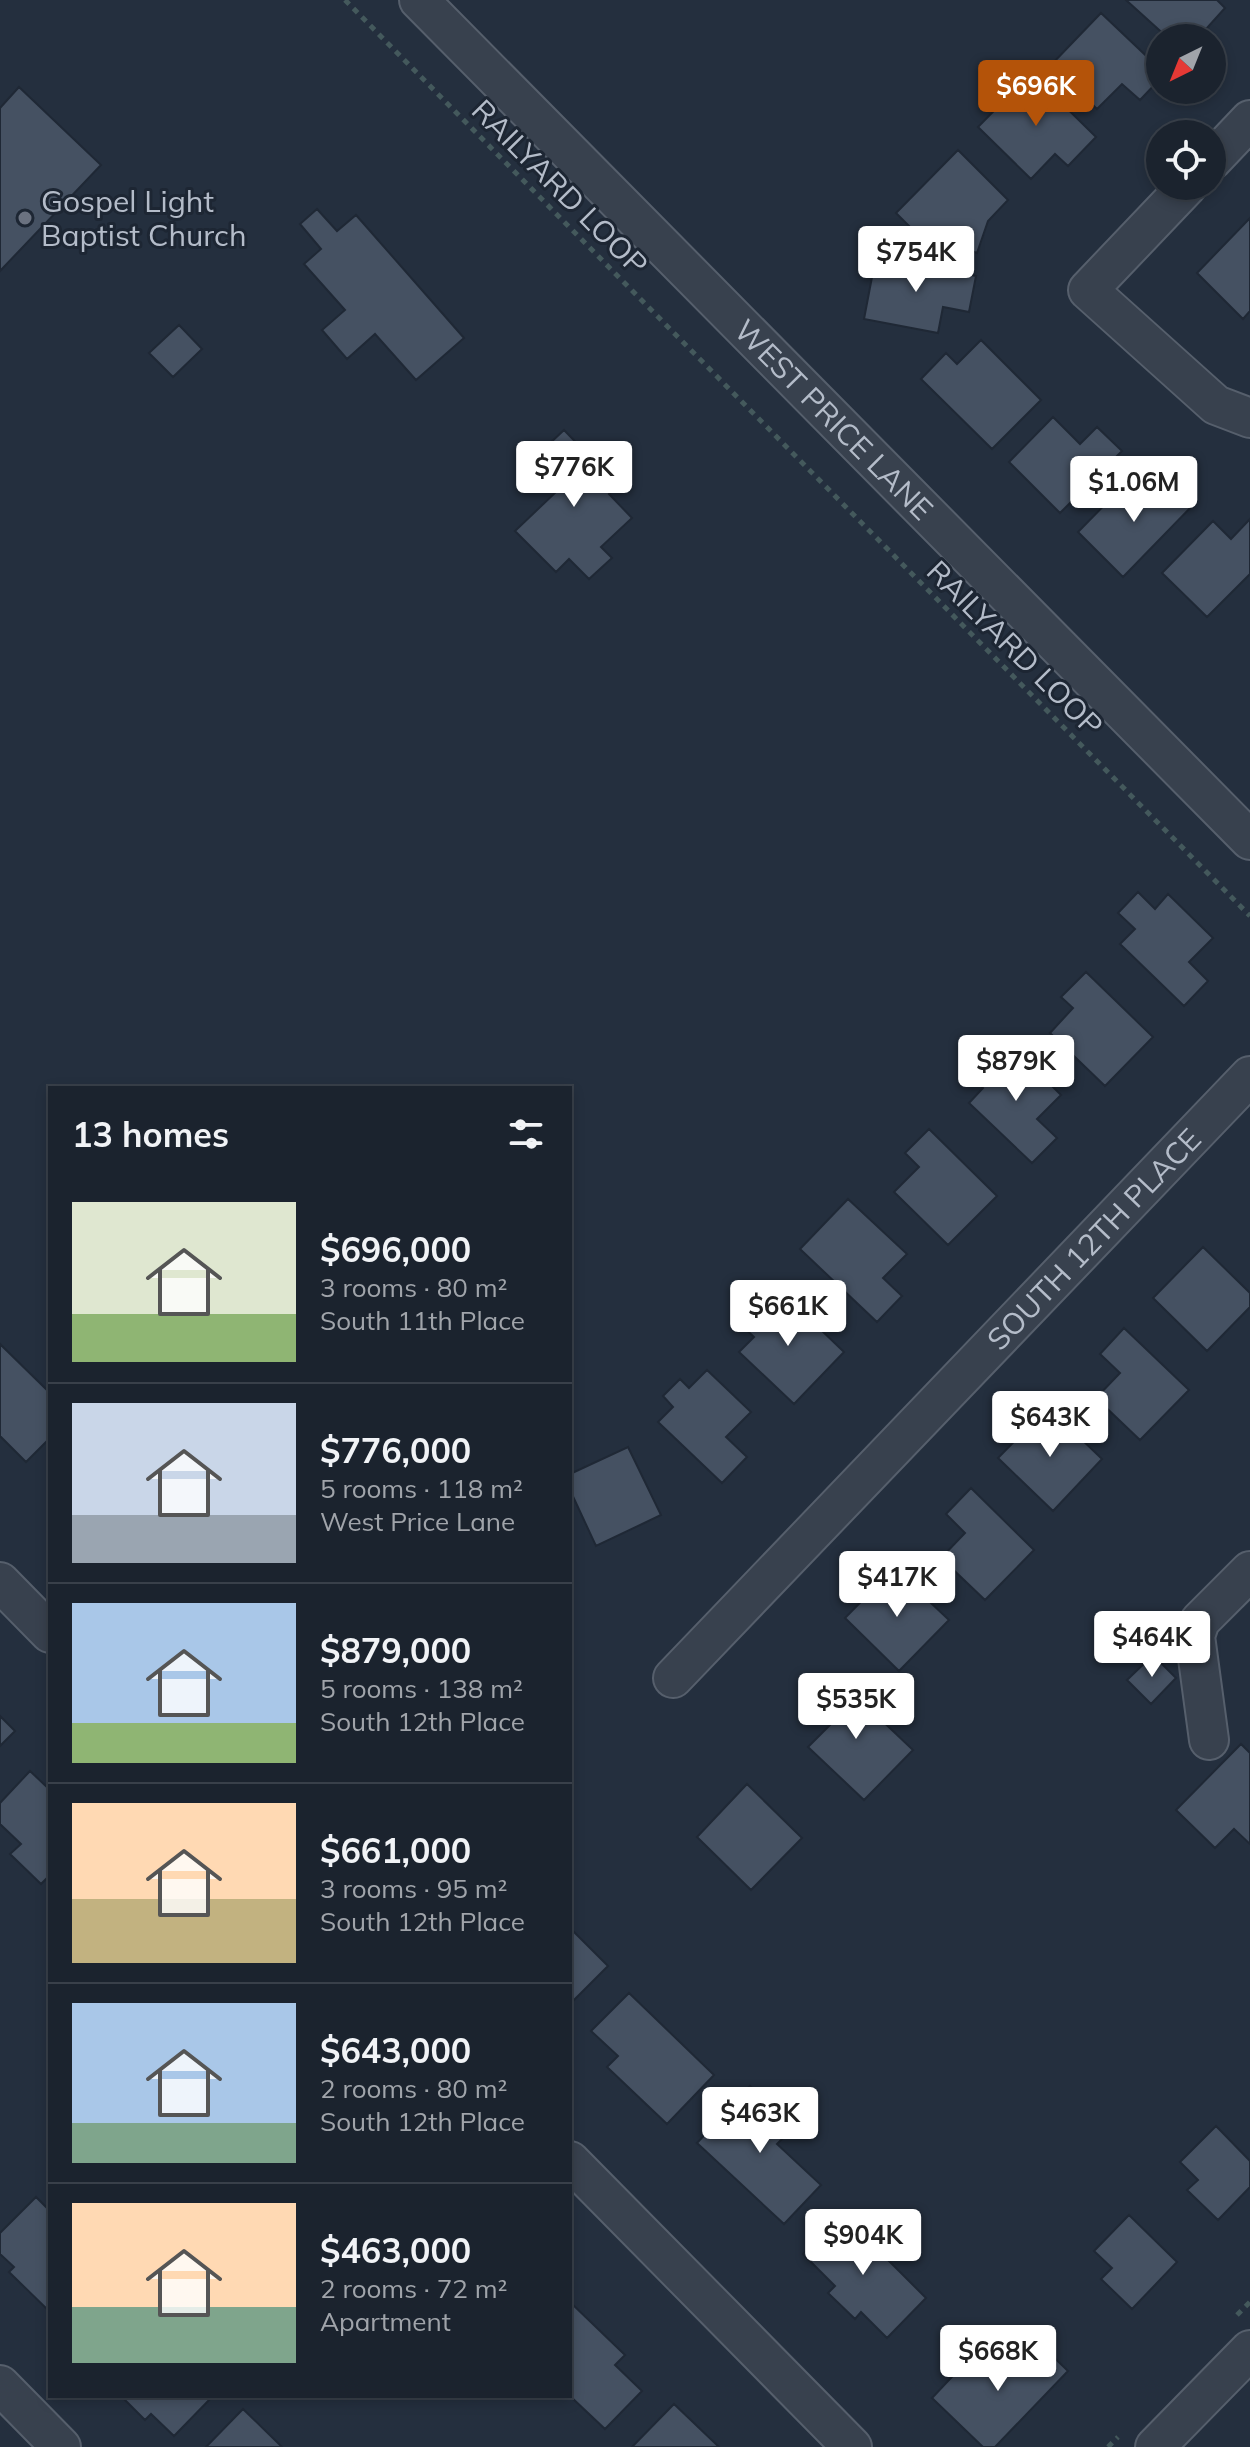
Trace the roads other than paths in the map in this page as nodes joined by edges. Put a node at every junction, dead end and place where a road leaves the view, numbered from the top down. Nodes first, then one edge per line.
1 (419, 0) edge
2 (1250, 120) edge
3 (1226, 145) edge
4 (1174, 200) edge
5 (1250, 418) edge
6 (1250, 840) edge
7 (1250, 1076) edge
8 (1250, 1571) edge
9 (0, 1582) edge
10 (48, 1631) edge
11 (673, 1678) dead end
12 (1209, 1740) dead end
13 (572, 2163) edge
14 (1250, 2350) edge
15 (0, 2385) edge
16 (61, 2447) edge
17 (852, 2447) edge
18 (1155, 2447) edge

1 - 6 street, WEST PRICE LANE
2 - 3 street
4 - 5 street
7 - 11 street, SOUTH 12TH PLACE
8 - 12 street
9 - 10 street
13 - 17 street
14 - 18 street
15 - 16 street

